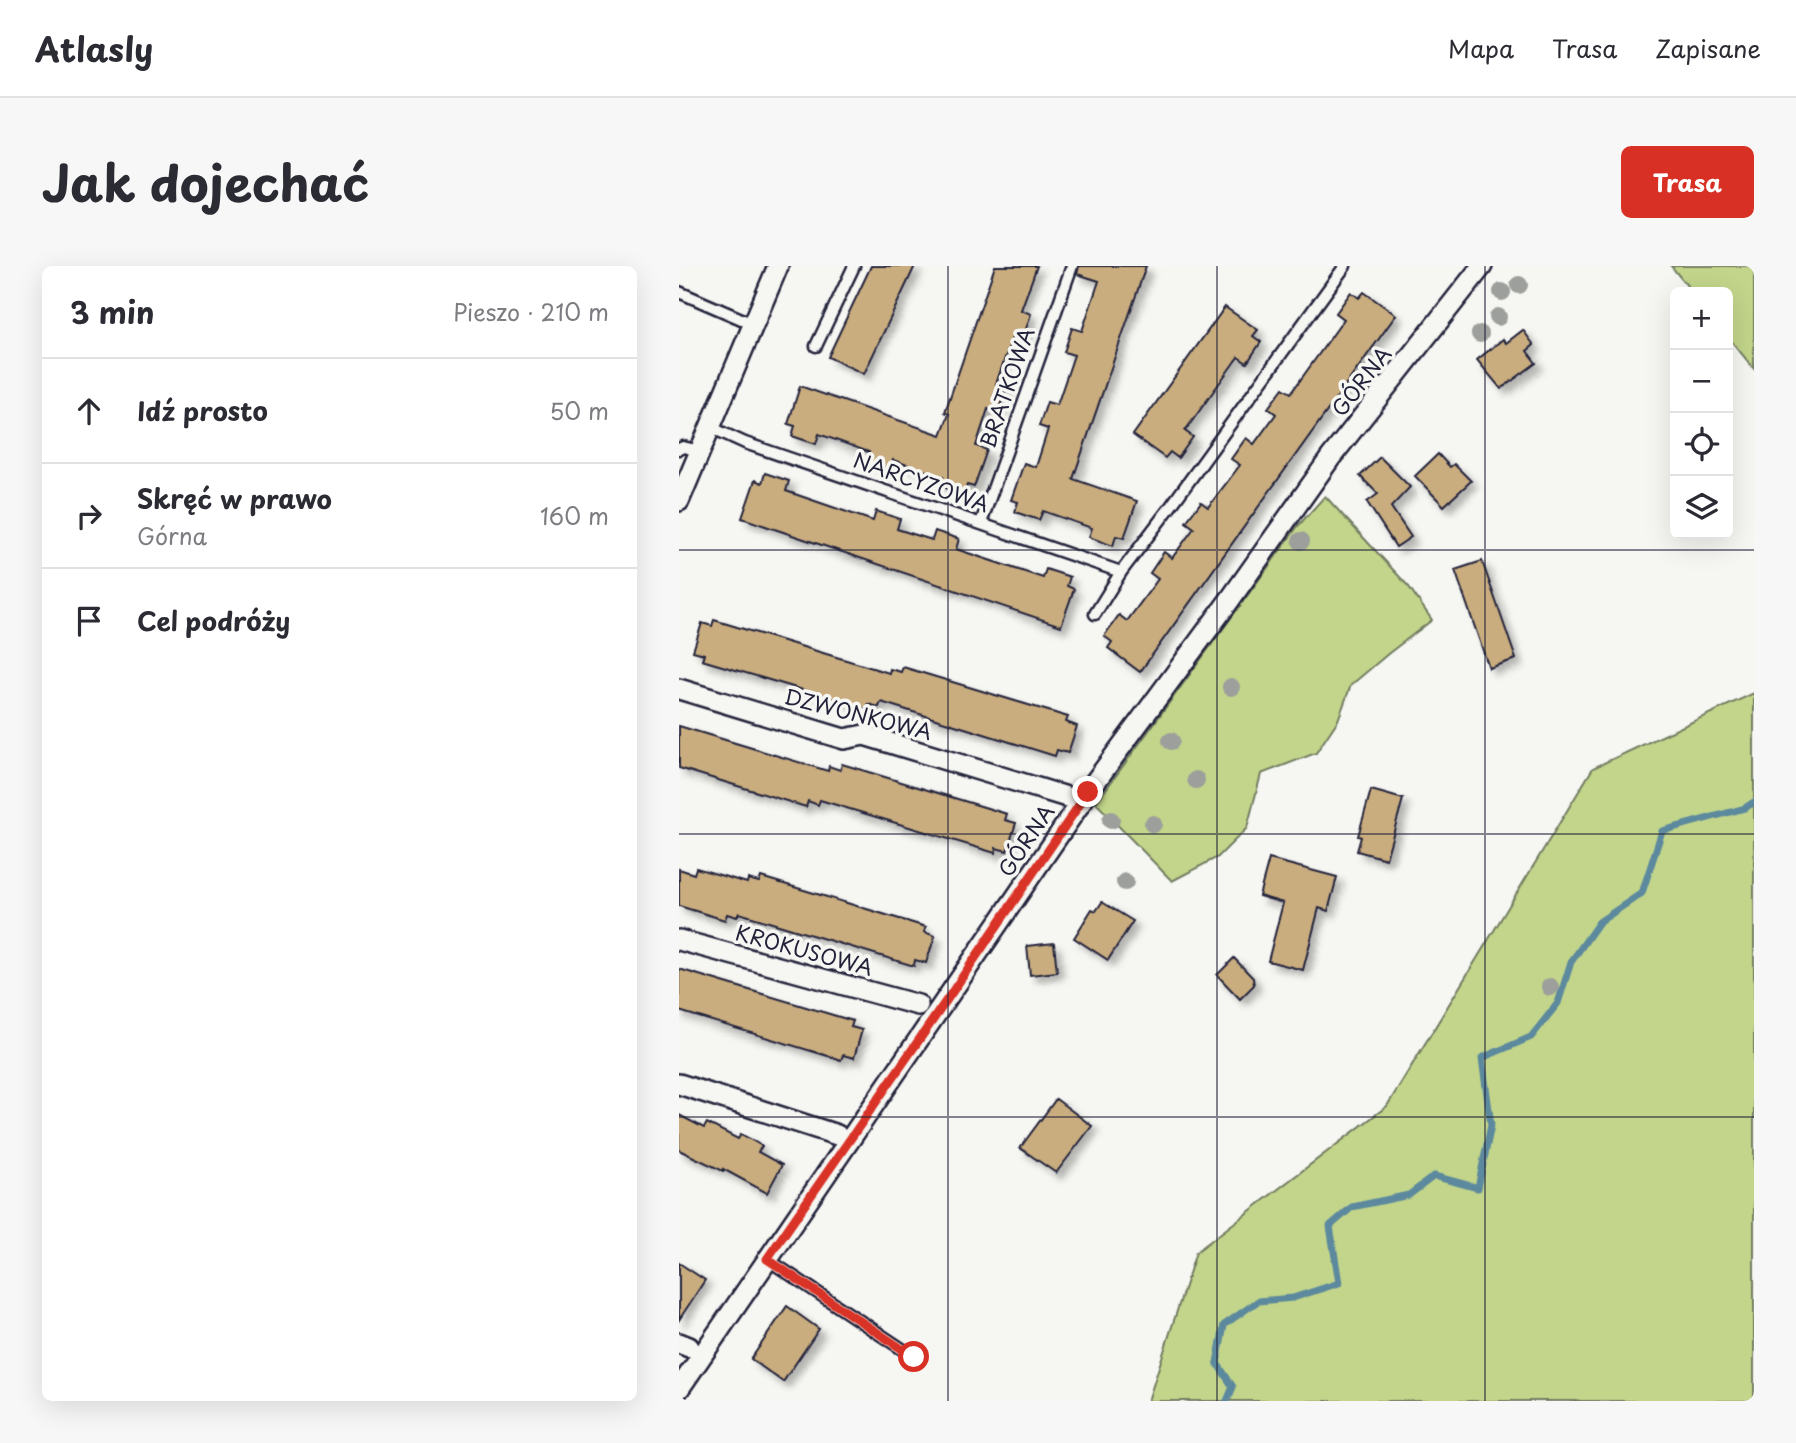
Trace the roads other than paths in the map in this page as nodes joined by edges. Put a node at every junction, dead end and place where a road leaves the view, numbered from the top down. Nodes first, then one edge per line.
1 (778, 266) edge
2 (854, 266) edge
3 (1072, 266) edge
4 (1345, 266) edge
5 (1482, 266) edge
6 (679, 292) edge
7 (753, 324) junction
8 (816, 346) dead end
9 (710, 427) junction
10 (679, 449) edge
11 (700, 451) junction
12 (679, 501) edge
13 (981, 523) junction
14 (1121, 572) junction
15 (1095, 614) dead end
16 (679, 689) edge
17 (1067, 797) dead end
18 (679, 940) edge
19 (918, 1005) dead end
20 (679, 1084) edge
21 (837, 1135) dead end
22 (767, 1259) junction
23 (914, 1357) dead end
24 (679, 1389) edge

1 - 7 street
2 - 8 lane
3 - 13 lane, BRATKOWA
4 - 14 lane
5 - 22 street, GÓRNA
6 - 7 lane
7 - 9 street
9 - 11 street
9 - 13 lane, NARCYZOWA
10 - 11 lane
11 - 12 street
13 - 14 lane, NARCYZOWA
14 - 15 lane
16 - 17 street, DZWONKOWA
18 - 19 street, KROKUSOWA
20 - 21 street
22 - 23 lane
22 - 24 street, GÓRNA

